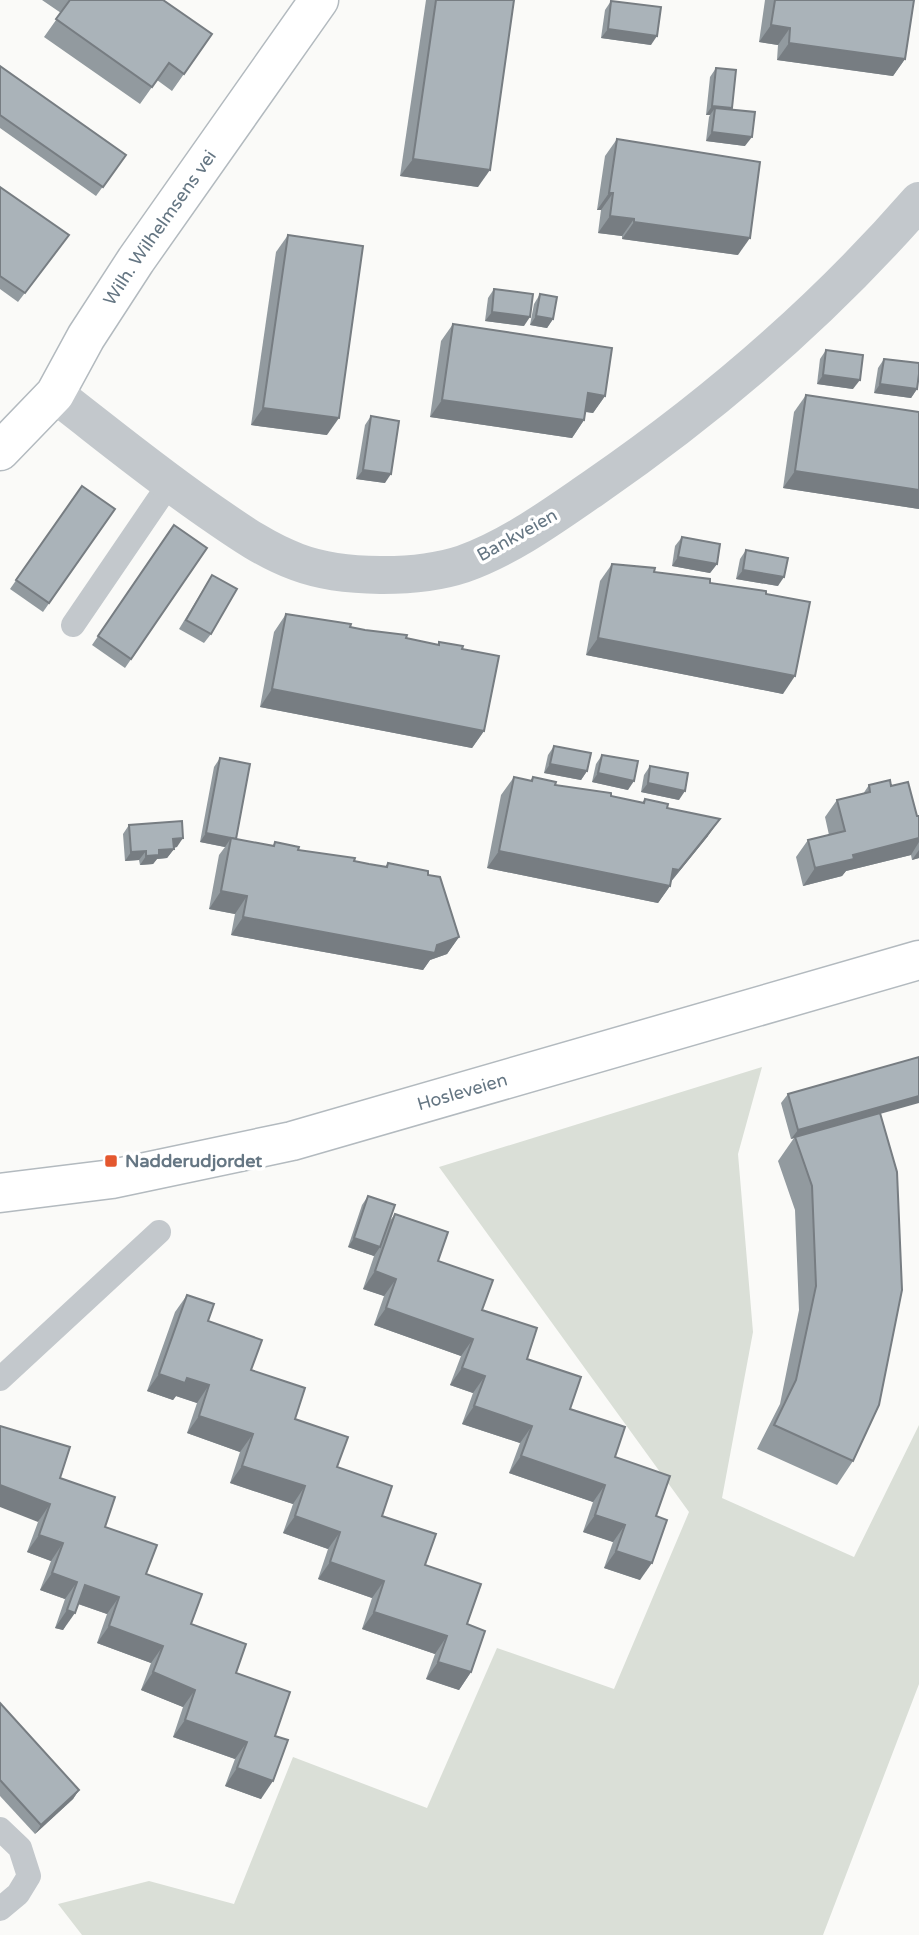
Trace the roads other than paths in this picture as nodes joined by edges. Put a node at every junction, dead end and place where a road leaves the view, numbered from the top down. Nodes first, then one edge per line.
1 (319, 0) edge
2 (919, 201) edge
3 (55, 394) junction
4 (0, 451) edge
5 (169, 484) junction
6 (73, 625) dead end
7 (919, 960) edge
8 (0, 1193) edge
9 (159, 1232) dead end
10 (0, 1379) edge
11 (0, 1829) edge
12 (0, 1909) edge

1 - 3 street, Wilh. Wilhelmsens vei
2 - 5 street, Bankveien
3 - 4 street, Wilh. Wilhelmsens vei
3 - 5 street, Bankveien
5 - 6 lane
7 - 8 street, Hosleveien
9 - 10 lane
11 - 12 lane

